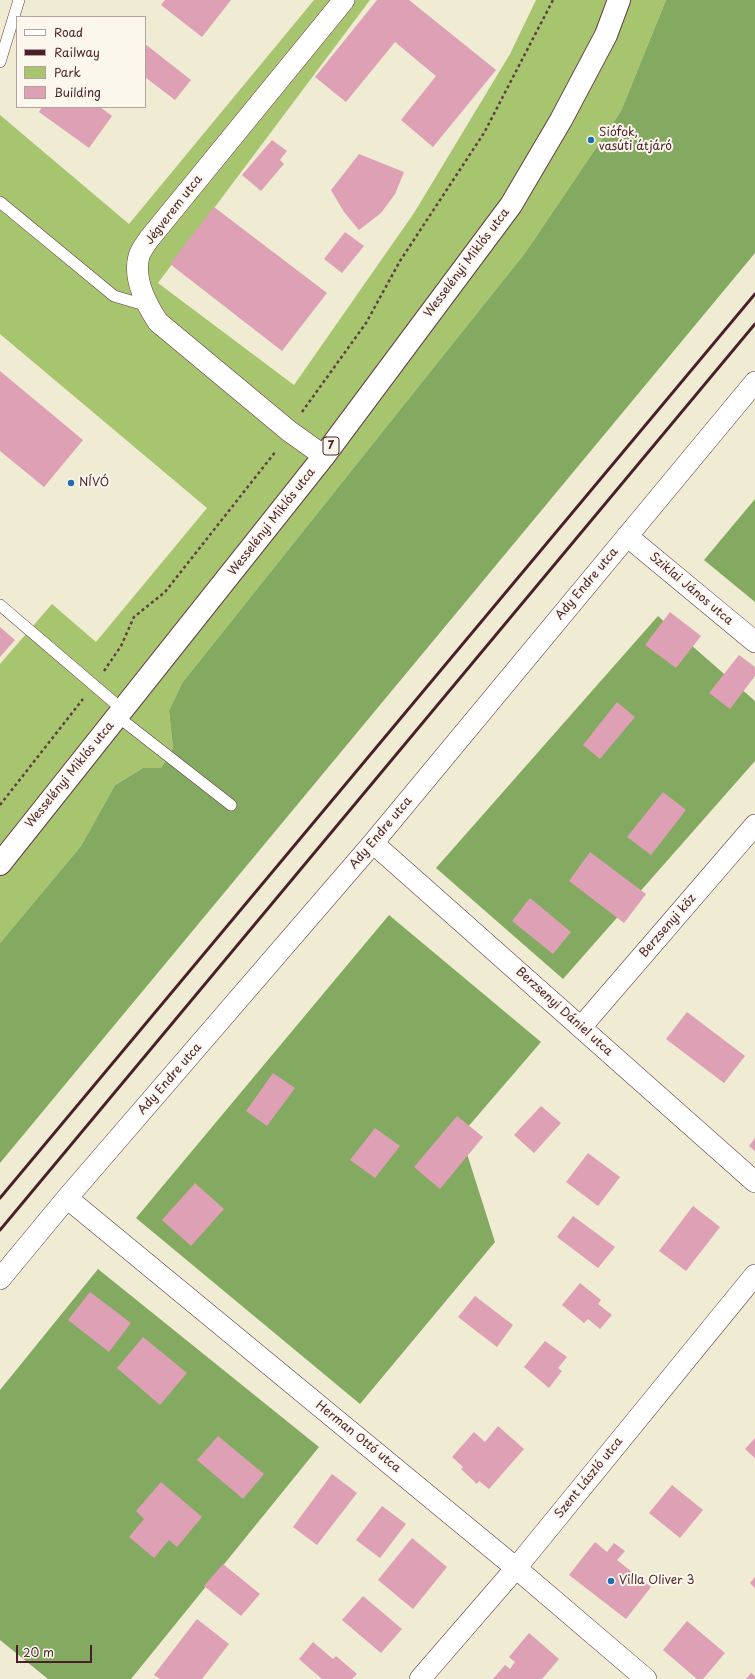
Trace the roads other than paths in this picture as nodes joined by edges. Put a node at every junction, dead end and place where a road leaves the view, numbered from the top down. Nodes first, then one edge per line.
1 (19, 0) edge
2 (344, 0) edge
3 (619, 0) edge
4 (0, 62) edge
5 (0, 202) edge
6 (148, 306) junction
7 (755, 382) edge
8 (324, 456) junction
9 (627, 536) junction
10 (0, 606) edge
11 (755, 642) edge
12 (120, 713) junction
13 (231, 805) dead end
14 (755, 825) edge
15 (373, 843) junction
16 (0, 864) edge
17 (581, 1027) junction
18 (755, 1182) edge
19 (67, 1198) junction
20 (755, 1275) edge
21 (0, 1279) edge
22 (516, 1568) junction
23 (420, 1679) edge
24 (646, 1679) edge

1 - 4 lane
2 - 6 street, Jégverem utca
3 - 8 main road, Wesselényi Miklós utca / 7
5 - 6 lane
6 - 8 street, Jégverem utca
7 - 9 street, Ady Endre utca
8 - 12 main road, Wesselényi Miklós utca / 7
9 - 11 street, Sziklai János utca
9 - 15 street, Ady Endre utca
10 - 12 lane
12 - 13 lane
12 - 16 main road, Wesselényi Miklós utca / 7
14 - 17 street, Berzsenyi köz
15 - 17 street, Berzsenyi Dániel utca
15 - 19 street, Ady Endre utca
17 - 18 street, Berzsenyi Dániel utca
19 - 21 street, Ady Endre utca
19 - 22 street, Herman Ottó utca
20 - 22 street, Szent László utca
22 - 23 street, Szent László utca
22 - 24 street, Herman Ottó utca

